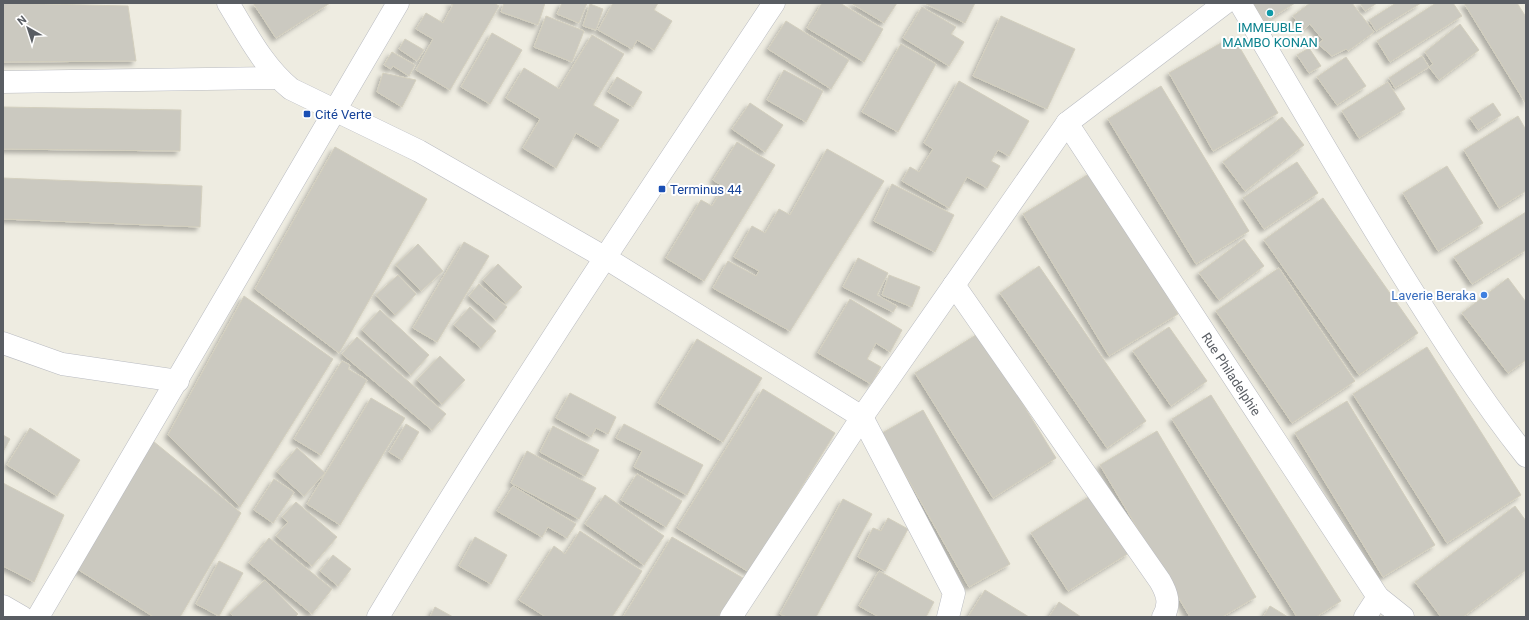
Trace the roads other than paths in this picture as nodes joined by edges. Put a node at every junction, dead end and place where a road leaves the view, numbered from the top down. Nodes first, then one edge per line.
1 (228, 3) edge
2 (398, 3) edge
3 (774, 3) edge
4 (1225, 3) edge
5 (1240, 3) edge
6 (278, 78) junction
7 (3, 82) edge
8 (334, 111) junction
9 (1067, 123) junction
10 (604, 257) junction
11 (954, 285) junction
12 (3, 343) edge
13 (178, 381) junction
14 (862, 417) junction
15 (1526, 456) edge
16 (1378, 598) junction
17 (3, 606) edge
18 (22, 617) edge
19 (38, 617) edge
20 (378, 617) edge
21 (731, 617) edge
22 (948, 617) edge
23 (1163, 617) edge
24 (1365, 617) edge
25 (1403, 617) edge

1 - 6 street
2 - 8 street
3 - 10 street
4 - 9 street
5 - 15 street
6 - 7 street
6 - 8 street
8 - 10 street
8 - 13 street
9 - 11 street
9 - 16 street, Rue Philadelphie
10 - 14 street
10 - 20 street
11 - 14 street
11 - 23 street
12 - 13 street
13 - 19 street
14 - 21 street
14 - 22 street
16 - 24 street
16 - 25 street, Rue Philadelphie
17 - 18 street

